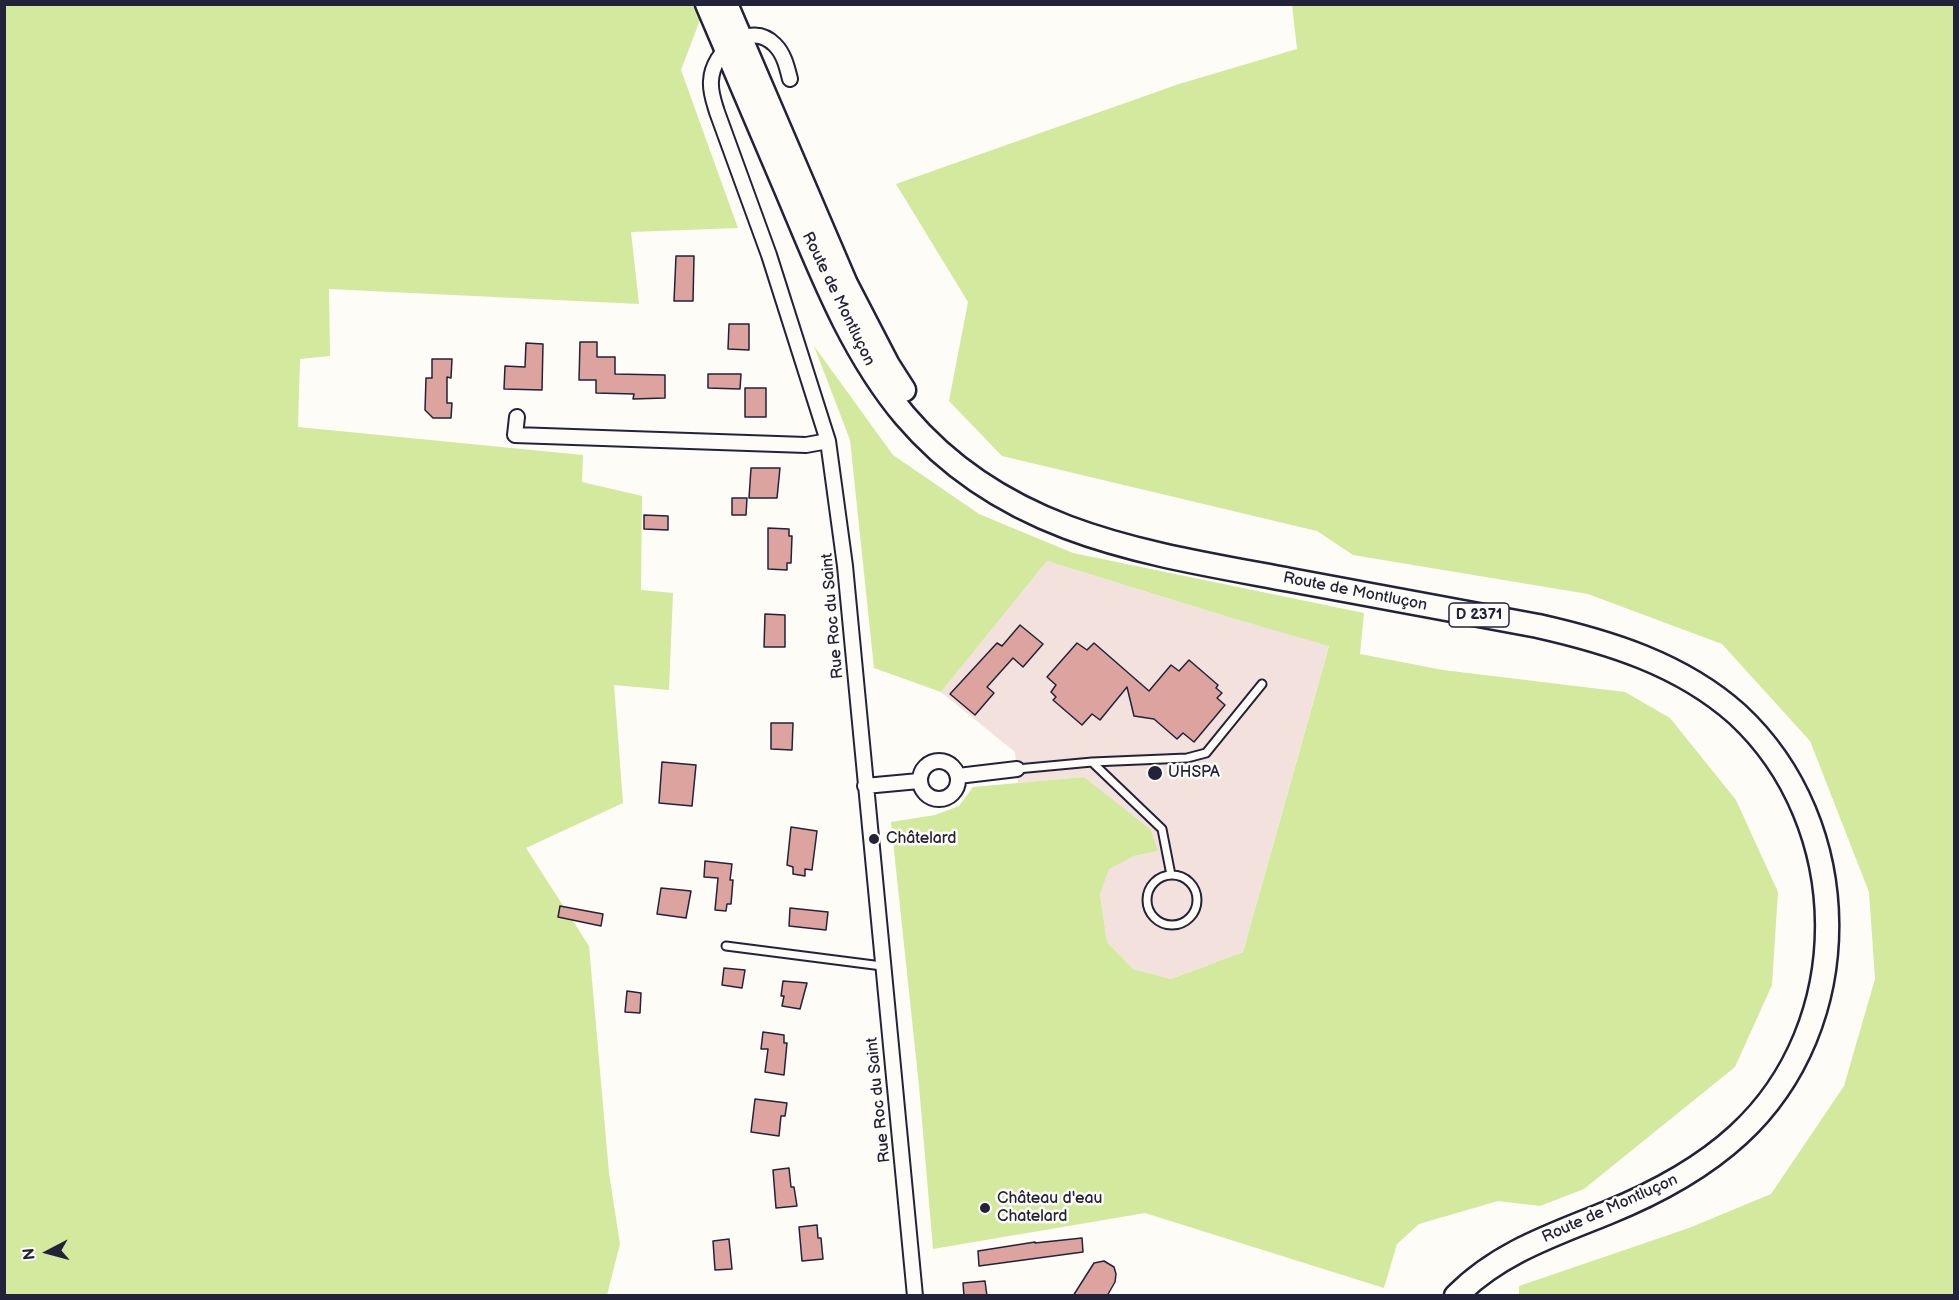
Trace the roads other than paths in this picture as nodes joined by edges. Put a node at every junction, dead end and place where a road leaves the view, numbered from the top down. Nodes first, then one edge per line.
1 (707, 4) edge
2 (726, 4) edge
3 (733, 43) junction
4 (790, 79) dead end
5 (517, 417) dead end
6 (828, 441) junction
7 (1262, 684) dead end
8 (1092, 762) junction
9 (1017, 770) joint
10 (958, 776) junction
11 (919, 781) junction
12 (865, 786) junction
13 (1171, 875) junction
14 (726, 946) dead end
15 (882, 966) junction
16 (915, 1296) edge
17 (1456, 1296) edge
18 (1473, 1296) edge

1 - 3 main road, Route de Montluçon / D 2371
2 - 3 main road, Route de Montluçon / D 2371
3 - 4 street
3 - 6 street, Rue Roc du Saint
3 - 17 main road, Route de Montluçon / D 2371
3 - 18 main road, Route de Montluçon / D 2371
5 - 6 street
6 - 12 street, Rue Roc du Saint
7 - 8 lane
8 - 9 lane
8 - 13 lane
9 - 10 street
10 - 11 street
10 - 11 street
11 - 12 street
12 - 15 street, Rue Roc du Saint
13 - 13 lane
14 - 15 lane
15 - 16 street, Rue Roc du Saint

